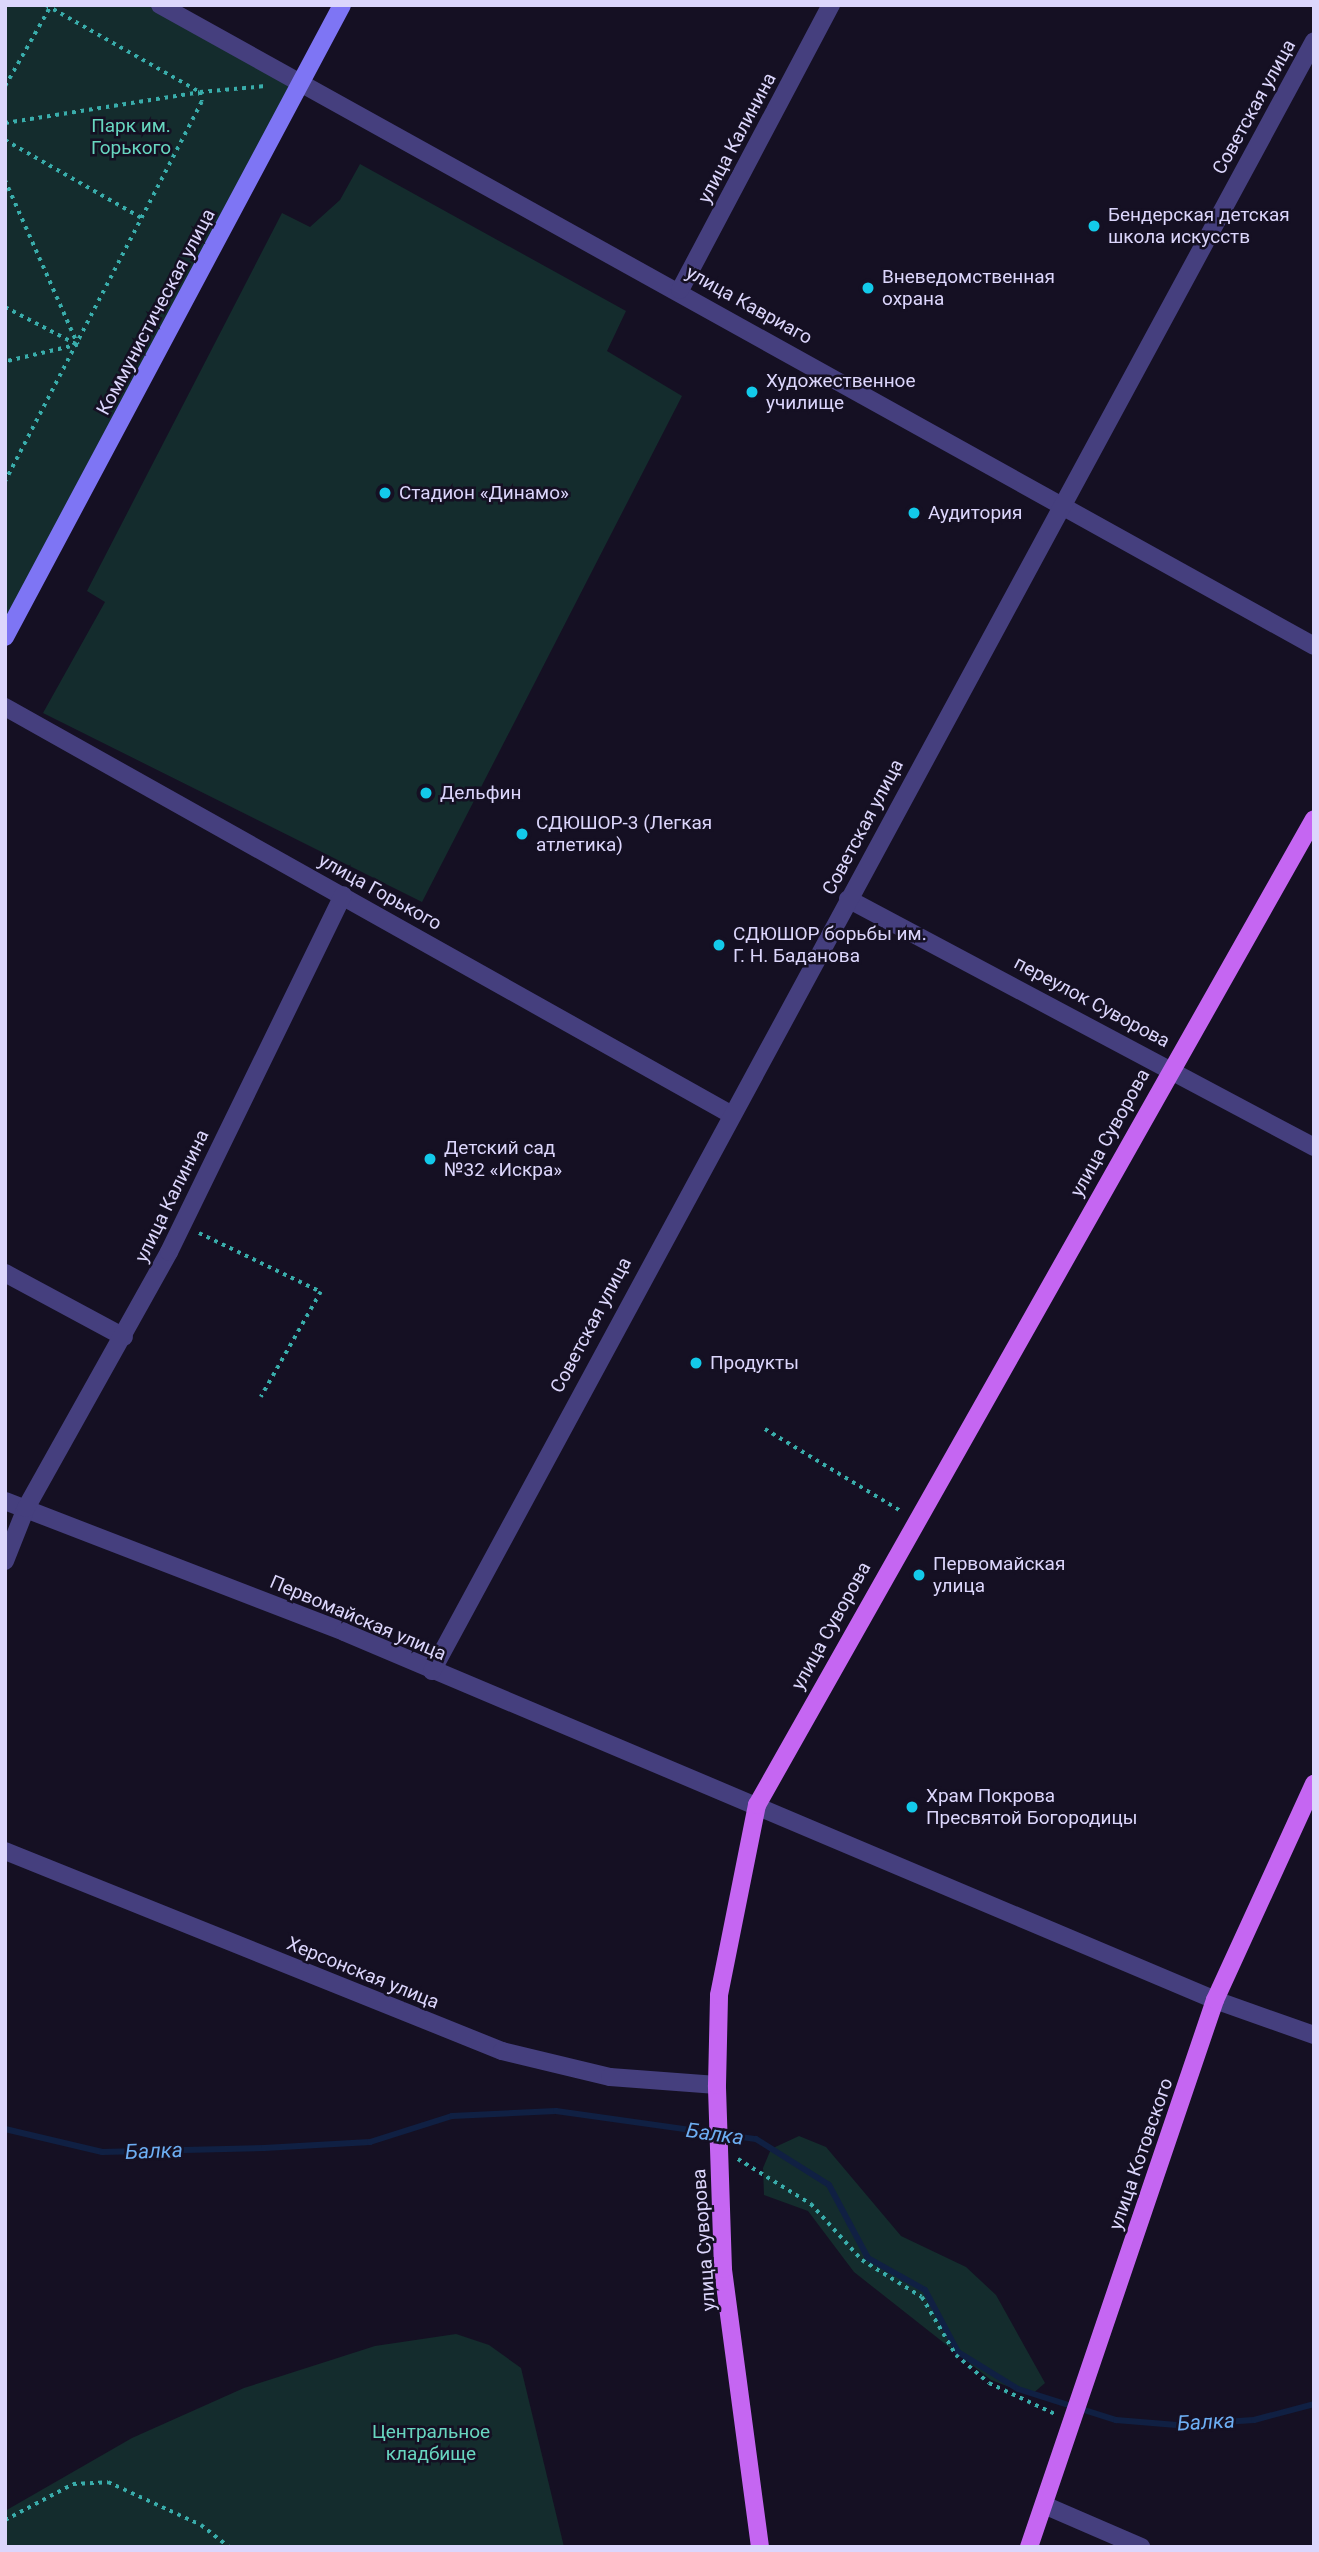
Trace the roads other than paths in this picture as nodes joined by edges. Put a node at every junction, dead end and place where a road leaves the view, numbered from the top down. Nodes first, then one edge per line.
1 (160, 5) edge
2 (342, 5) edge
3 (831, 5) edge
4 (1314, 41) edge
5 (303, 83) junction
6 (680, 290) junction
7 (1062, 504) junction
8 (5, 637) edge
9 (1314, 646) edge
10 (5, 707) edge
11 (1314, 819) edge
12 (343, 895) junction
13 (848, 898) junction
14 (1171, 1067) junction
15 (732, 1115) junction
16 (1314, 1147) edge
17 (5, 1273) edge
18 (124, 1337) junction
19 (5, 1501) edge
20 (26, 1508) junction
21 (5, 1561) edge
22 (432, 1671) junction
23 (1314, 1784) edge
24 (757, 1805) junction
25 (5, 1851) edge
26 (1215, 2000) junction
27 (1314, 2035) edge
28 (717, 2085) junction
29 (1044, 2505) junction
30 (760, 2547) edge
31 (1029, 2547) edge
32 (1140, 2547) edge

1 - 5 street, улица Кавриаго
2 - 5 main road, Коммунистическая улица
3 - 6 street, улица Калинина
4 - 7 street, Советская улица
5 - 6 street, улица Кавриаго
5 - 8 main road, Коммунистическая улица
6 - 7 street, улица Кавриаго
7 - 9 street, улица Кавриаго
7 - 13 street, Советская улица
10 - 12 street, улица Горького
11 - 14 main road, улица Суворова
12 - 15 street, улица Горького
12 - 18 street, улица Калинина
13 - 14 street, переулок Суворова
13 - 15 street, Советская улица
14 - 16 street, переулок Суворова
14 - 24 main road, улица Суворова
15 - 22 street, Советская улица
17 - 18 street
18 - 20 street, улица Калинина
19 - 20 street, Первомайская улица
20 - 21 street, улица Калинина
20 - 22 street, Первомайская улица
22 - 24 street, Первомайская улица
23 - 26 main road, улица Котовского
24 - 26 street, Первомайская улица
24 - 28 main road, улица Суворова
25 - 28 street, Херсонская улица
26 - 27 street, Первомайская улица
26 - 29 main road, улица Котовского
28 - 30 main road, улица Суворова
29 - 31 main road, улица Котовского
29 - 32 street

